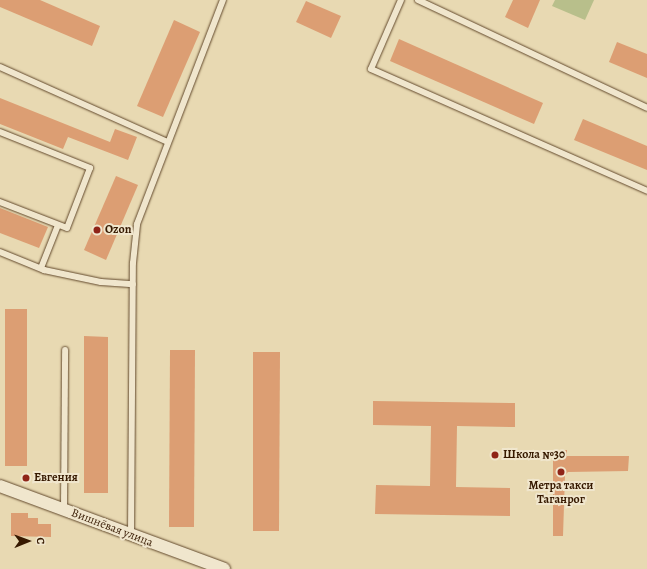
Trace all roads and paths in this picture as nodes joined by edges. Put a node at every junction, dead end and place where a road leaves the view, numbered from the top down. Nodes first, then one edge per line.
1 (223, 0) edge
2 (401, 0) edge
3 (418, 0) edge
4 (425, 2) edge
5 (0, 68) edge
6 (647, 108) edge
7 (0, 132) edge
8 (168, 142) junction
9 (647, 190) edge
10 (0, 202) edge
11 (58, 225) junction
12 (0, 252) edge
13 (41, 268) junction
14 (133, 284) junction
15 (65, 350) dead end
16 (0, 486) edge
17 (64, 510) junction
18 (131, 535) junction
19 (224, 569) edge

1 - 8 lane
2 - 9 lane
3 - 4 lane
4 - 6 lane
5 - 8 lane
7 - 11 lane
8 - 14 lane
10 - 11 lane
11 - 13 lane
12 - 13 lane
13 - 14 lane
14 - 18 lane
15 - 17 lane
16 - 17 street, Вишнёвая улица
17 - 18 street, Вишнёвая улица
18 - 19 street, Вишнёвая улица

